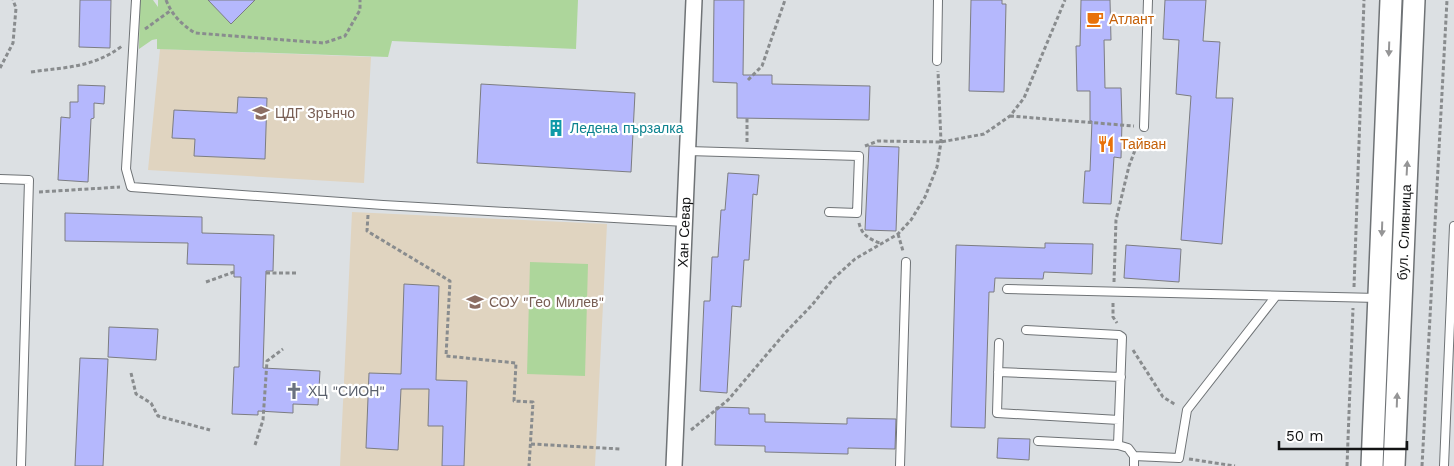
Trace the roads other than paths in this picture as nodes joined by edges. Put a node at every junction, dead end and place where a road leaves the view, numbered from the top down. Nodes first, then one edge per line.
1 (136, 0) edge
2 (694, 0) edge
3 (938, 0) edge
4 (1148, 0) edge
5 (1391, 0) edge
6 (1414, 0) edge
7 (937, 61) road end
8 (1144, 127) road end
9 (688, 151) junction
10 (0, 179) edge
11 (829, 212) dead end
12 (684, 222) junction
13 (1454, 226) edge
14 (906, 262) road end
15 (1007, 289) dead end
16 (1276, 296) junction
17 (1380, 298) junction
18 (1026, 330) dead end
19 (999, 342) dead end
20 (998, 372) junction
21 (1121, 377) junction
22 (1120, 420) junction
23 (1038, 441) dead end
24 (1118, 445) junction
25 (1134, 456) junction
26 (21, 466) edge
27 (674, 466) edge
28 (900, 466) edge
29 (1134, 466) edge
30 (1372, 466) edge
31 (1394, 466) edge
32 (1444, 466) edge

1 - 12 lane
2 - 9 street, Хан Севар
3 - 7 lane
4 - 8 lane
5 -> 17 main road, бул. Сливница
31 -> 6 main road, бул. Сливница
9 - 11 lane
9 - 12 street, Хан Севар
10 - 26 lane
12 - 27 street, Хан Севар
13 - 32 lane
14 - 28 lane
15 - 16 lane
16 - 17 lane
16 - 25 lane
17 - 30 main road, бул. Сливница
18 - 21 lane
19 - 20 lane
20 - 21 lane
20 - 22 lane
21 - 22 lane
22 - 24 lane
23 - 24 lane
24 - 25 lane
25 - 29 lane

